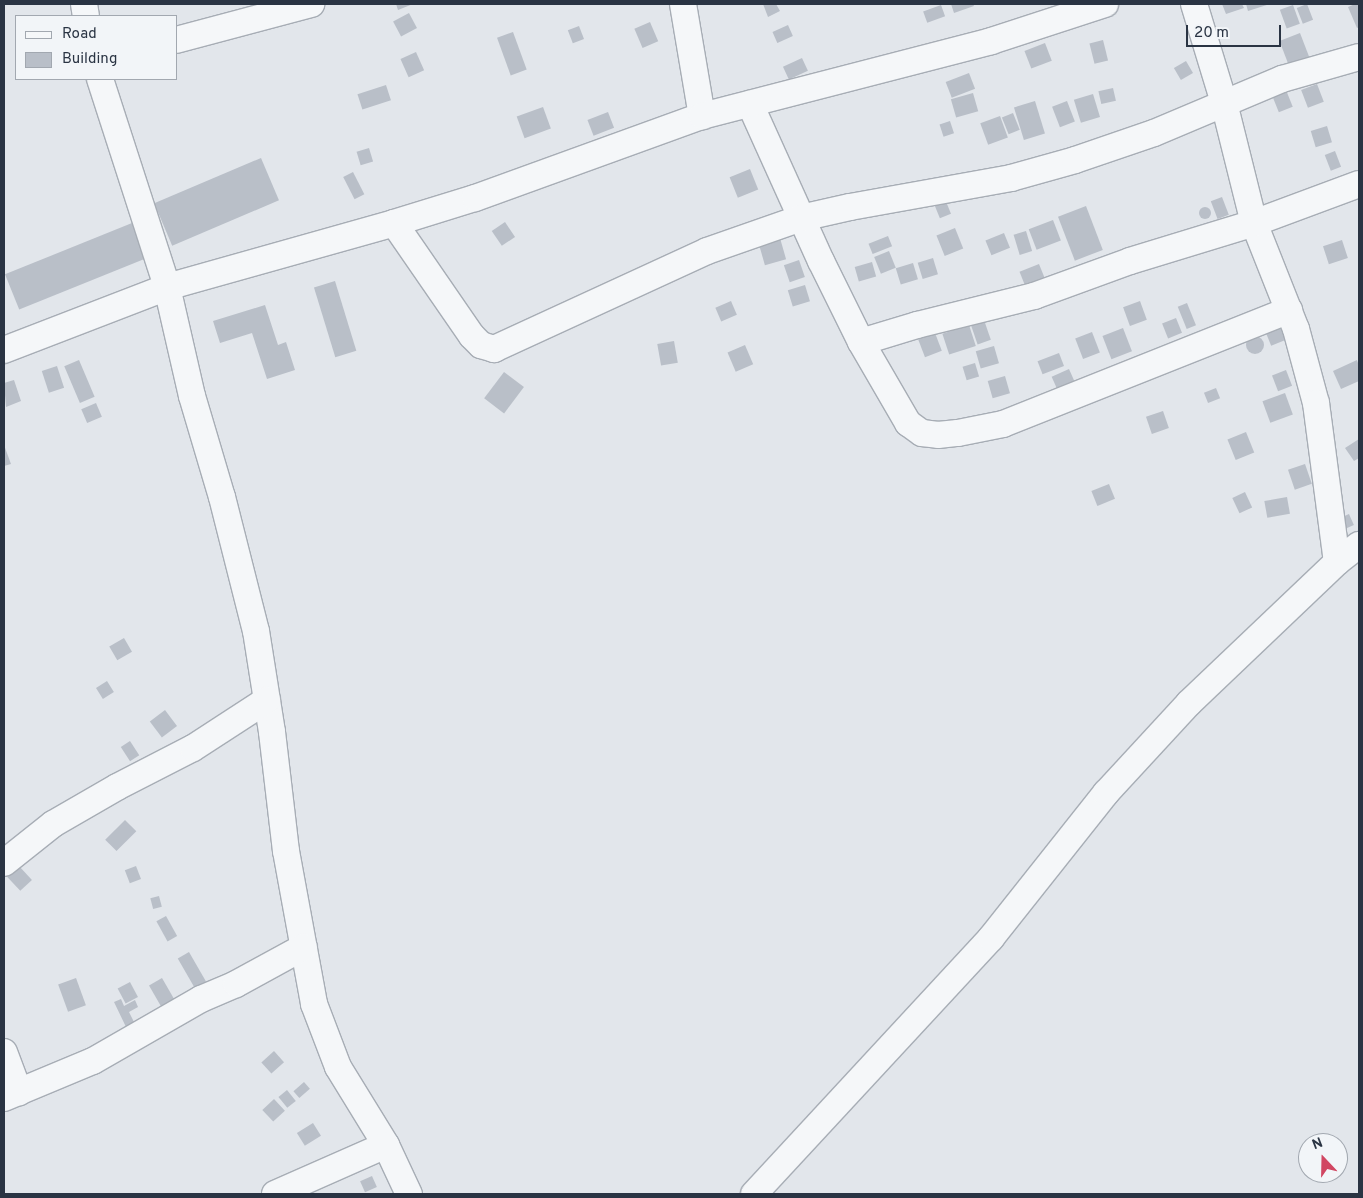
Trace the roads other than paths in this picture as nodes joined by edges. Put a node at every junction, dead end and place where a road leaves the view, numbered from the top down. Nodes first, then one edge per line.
1 (311, 4) edge
2 (683, 4) edge
3 (1105, 4) edge
4 (1194, 4) edge
5 (178, 39) edge
6 (1359, 57) edge
7 (100, 80) edge
8 (1224, 102) junction
9 (750, 104) junction
10 (702, 116) junction
11 (1359, 184) edge
12 (801, 218) junction
13 (394, 223) junction
14 (1254, 223) junction
15 (167, 287) junction
16 (1288, 310) junction
17 (861, 342) junction
18 (4, 350) edge
19 (1359, 545) edge
20 (1337, 562) junction
21 (267, 700) junction
22 (4, 863) edge
23 (304, 947) junction
24 (4, 1052) edge
25 (11, 1095) edge
26 (386, 1145) junction
27 (275, 1194) edge
28 (410, 1194) edge
29 (754, 1194) edge

1 - 5 street
2 - 10 street
3 - 9 street
4 - 8 street
6 - 8 street
7 - 15 street
8 - 12 street
8 - 14 street
9 - 10 street
9 - 12 street
10 - 13 street
11 - 14 street
12 - 13 street
12 - 17 street
13 - 15 street
14 - 16 street
14 - 17 street
15 - 18 street
15 - 21 street
16 - 17 street
16 - 20 street
19 - 20 street
20 - 29 street
21 - 22 street
21 - 23 street
23 - 25 street
23 - 26 street
24 - 25 street
26 - 27 street
26 - 28 street

